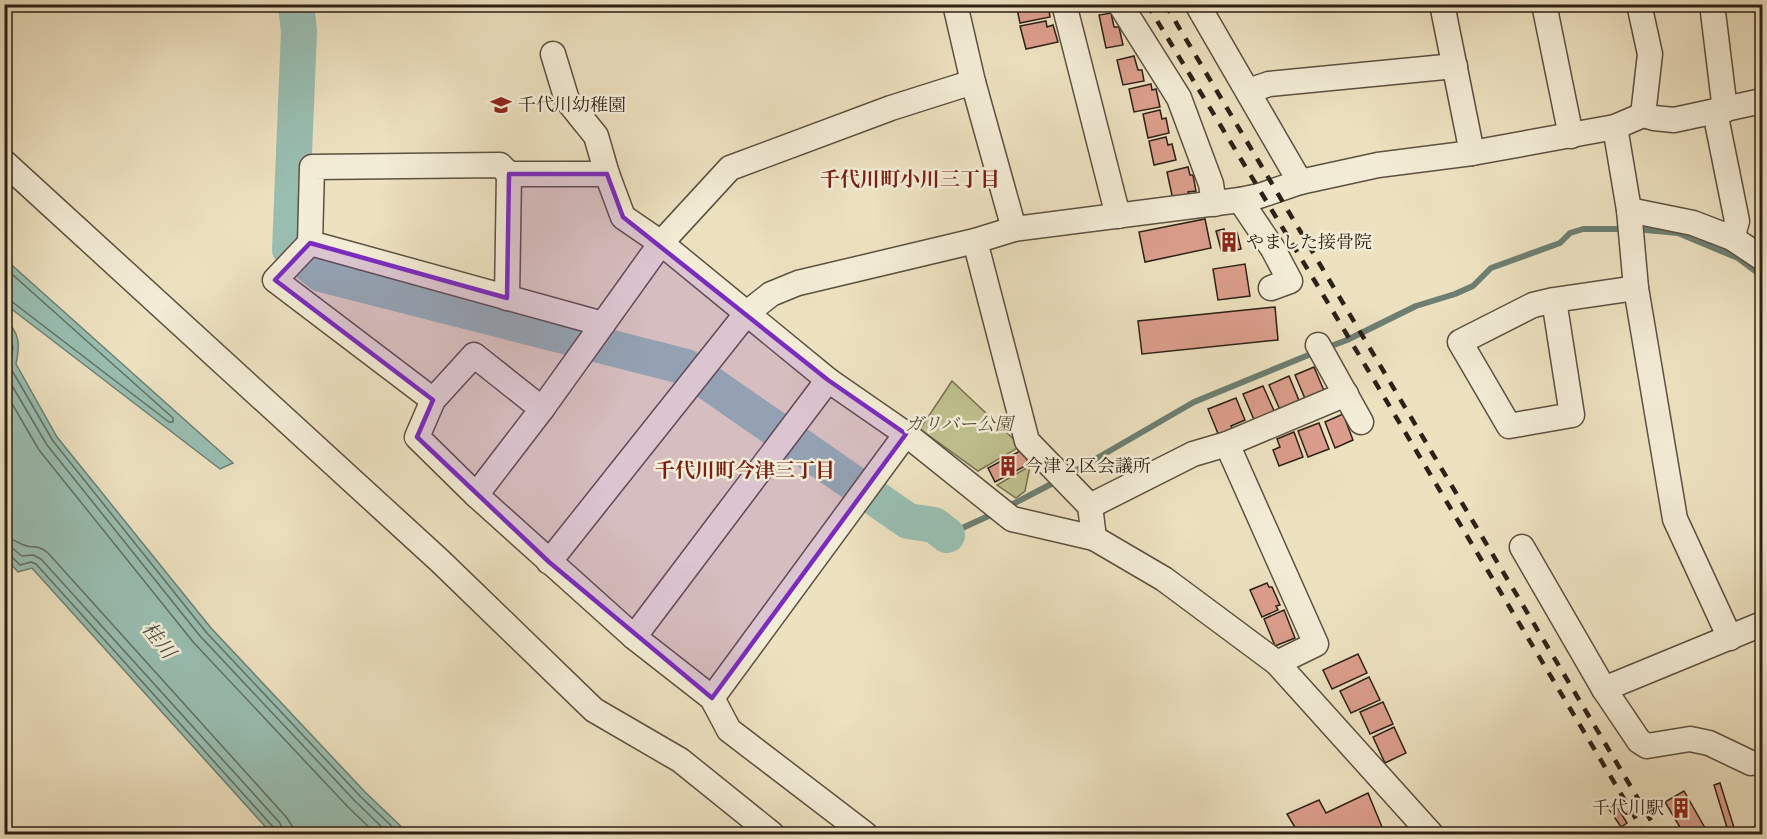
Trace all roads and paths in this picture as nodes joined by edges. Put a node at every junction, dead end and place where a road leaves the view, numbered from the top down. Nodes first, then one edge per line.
1 (955, 4) edge
2 (1064, 4) edge
3 (1120, 4) edge
4 (1442, 4) edge
5 (1544, 4) edge
6 (1639, 4) edge
7 (1712, 4) edge
8 (1198, 5) edge
9 (553, 54) dead end
10 (1455, 66) junction
11 (974, 82) junction
12 (1248, 91) junction
13 (1762, 101) edge
14 (1720, 111) junction
15 (1643, 115) junction
16 (1615, 127) junction
17 (1571, 136) junction
18 (1472, 153) junction
19 (4, 162) edge
20 (509, 174) junction
21 (607, 174) junction
22 (1300, 182) junction
23 (1240, 200) junction
24 (1214, 204) junction
25 (1629, 210) junction
26 (1118, 216) junction
27 (1014, 229) junction
28 (1732, 238) junction
29 (975, 241) junction
30 (310, 243) junction
31 (661, 243) junction
32 (1762, 258) edge
33 (1271, 288) dead end
34 (1636, 288) junction
35 (507, 298) junction
36 (1554, 300) junction
37 (747, 313) junction
38 (603, 324) junction
39 (1320, 350) dead end
40 (828, 381) junction
41 (1346, 394) junction
42 (433, 400) junction
43 (542, 409) junction
44 (1361, 422) dead end
45 (906, 434) junction
46 (1227, 444) junction
47 (476, 495) junction
48 (1090, 506) junction
49 (1094, 538) junction
50 (1522, 547) dead end
51 (549, 562) junction
52 (1762, 624) edge
53 (634, 637) junction
54 (1730, 638) junction
55 (1277, 663) junction
56 (1604, 689) junction
57 (712, 698) junction
58 (1751, 763) dead end
59 (772, 834) edge
60 (865, 834) edge
61 (1431, 834) edge

1 - 11 street
2 - 26 street
3 - 24 street
4 - 10 street
5 - 17 street
6 - 15 street
7 - 14 street
8 - 12 street
9 - 21 street
10 - 12 street
10 - 18 street
11 - 27 street
11 - 31 street
12 - 22 street
13 - 14 street
14 - 15 street
14 - 28 street
15 - 16 street
16 - 17 street
16 - 25 street
17 - 18 street
18 - 22 street
19 - 59 street
20 - 21 street
20 - 30 street
20 - 35 street
21 - 31 street
22 - 23 street
23 - 24 street
23 - 33 street
24 - 26 street
25 - 28 street
25 - 34 street
26 - 27 street
27 - 29 street
28 - 32 street
29 - 37 street
29 - 48 street
30 - 35 street
30 - 42 street
31 - 37 street
31 - 38 street
34 - 36 street
34 - 54 street
35 - 38 street
36 - 36 street
37 - 40 street
37 - 51 street
38 - 43 street
39 - 41 street
40 - 45 street
40 - 53 street
41 - 44 street
41 - 46 street
42 - 43 street
42 - 47 street
43 - 47 street
45 - 49 street
45 - 57 street
46 - 48 street
46 - 55 street
47 - 51 street
48 - 49 street
49 - 55 street
50 - 56 street
51 - 53 street
52 - 54 street
53 - 57 street
54 - 56 street
55 - 61 street
56 - 58 street
57 - 60 street

